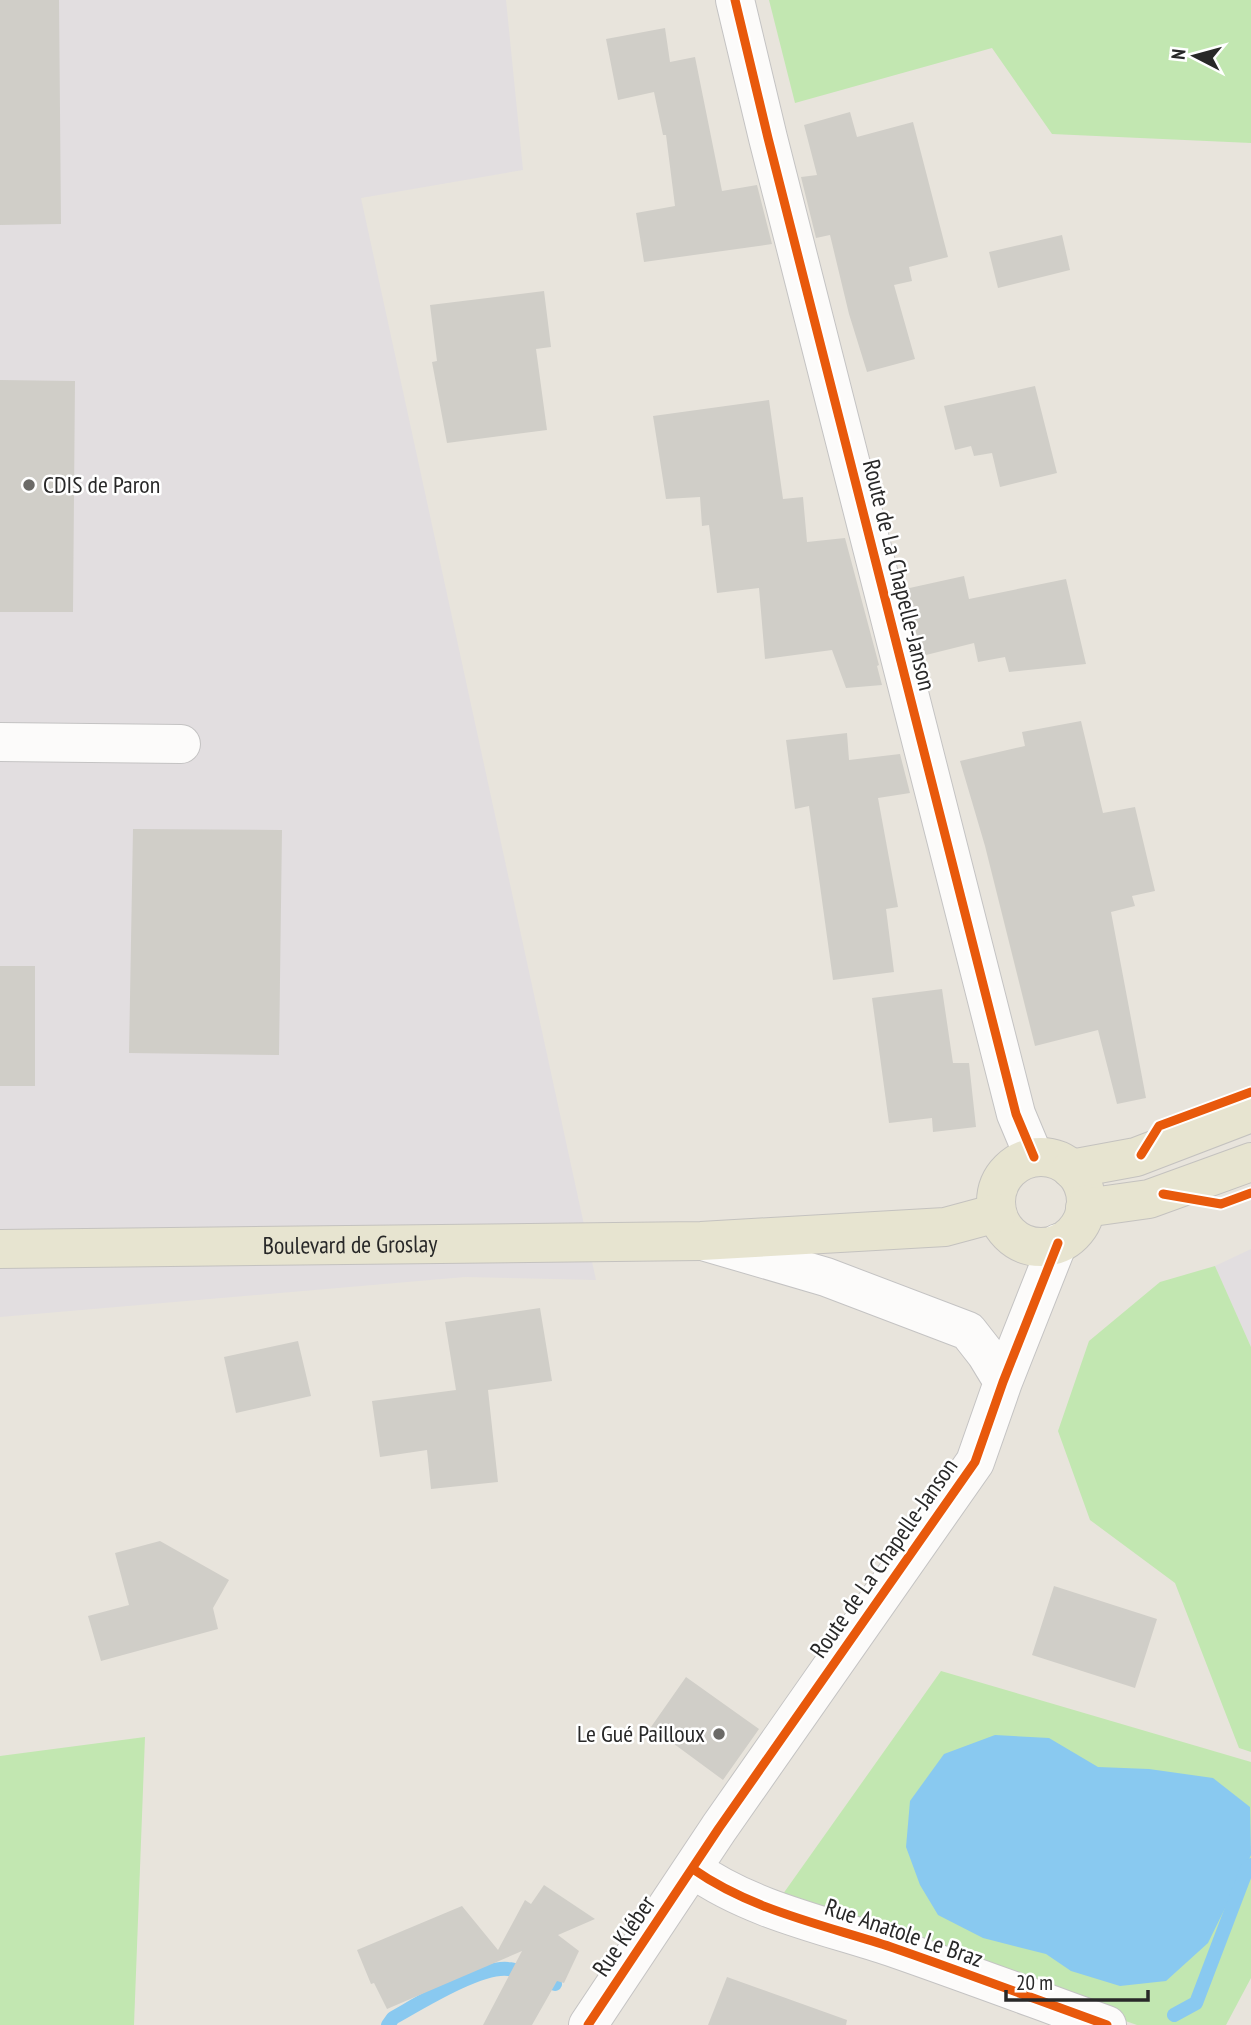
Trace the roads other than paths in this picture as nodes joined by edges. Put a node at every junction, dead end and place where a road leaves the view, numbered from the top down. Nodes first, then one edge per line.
1 (735, 0) edge
2 (0, 742) edge
3 (181, 744) dead end
4 (1251, 1113) edge
5 (1034, 1157) junction
6 (1251, 1162) edge
7 (1071, 1169) junction
8 (1085, 1208) junction
9 (997, 1213) junction
10 (701, 1241) junction
11 (1058, 1243) junction
12 (0, 1249) edge
13 (1003, 1382) junction
14 (693, 1869) junction
15 (588, 2025) edge
16 (1107, 2025) edge

1 - 5 street, Route de La Chapelle-Janson
2 - 3 street
4 - 7 main road
5 - 7 main road
5 - 9 main road
6 - 8 main road
7 - 8 main road
8 - 11 main road
9 - 10 main road, Boulevard de Groslay
9 - 11 main road
10 - 12 main road, Boulevard de Groslay
10 - 13 street, Boulevard de Groslay
11 - 13 street, Route de La Chapelle-Janson
13 - 14 street, Route de La Chapelle-Janson
14 - 15 street, Rue Kléber
14 - 16 street, Rue Anatole Le Braz

